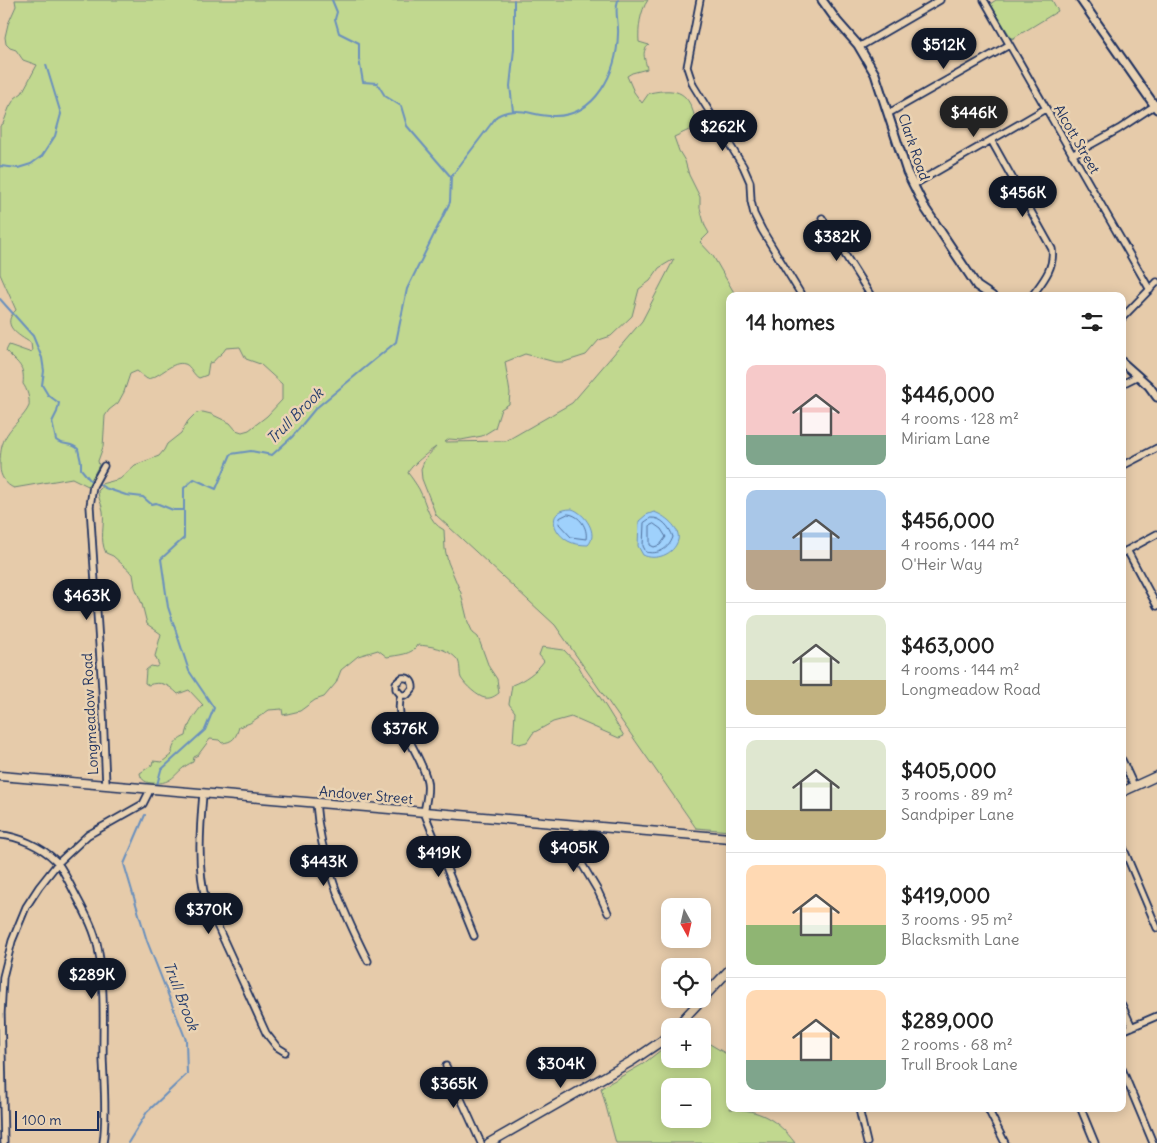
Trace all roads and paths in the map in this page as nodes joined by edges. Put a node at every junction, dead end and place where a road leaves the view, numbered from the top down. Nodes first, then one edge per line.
1 (700, 0) edge
2 (822, 0) edge
3 (940, 0) edge
4 (984, 0) edge
5 (1081, 0) edge
6 (1010, 45) junction
7 (859, 46) junction
8 (1156, 106) edge
9 (1045, 109) junction
10 (889, 113) junction
11 (991, 140) junction
12 (1072, 155) junction
13 (913, 185) junction
14 (822, 218) dead end
15 (1157, 282) edge
16 (1150, 290) junction
17 (800, 292) edge
18 (868, 292) edge
19 (986, 292) edge
20 (1035, 292) edge
21 (1126, 314) edge
22 (1126, 366) edge
23 (1138, 376) junction
24 (1126, 382) edge
25 (1157, 397) edge
26 (1157, 448) edge
27 (1126, 464) edge
28 (104, 466) dead end
29 (1157, 534) edge
30 (1126, 551) edge
31 (1126, 554) edge
32 (1157, 606) edge
33 (401, 695) dead end
34 (1126, 769) edge
35 (0, 776) edge
36 (1157, 776) edge
37 (106, 785) junction
38 (1134, 786) junction
39 (150, 790) junction
40 (1126, 790) edge
41 (203, 794) junction
42 (316, 803) junction
43 (424, 812) junction
44 (577, 825) junction
45 (0, 835) edge
46 (726, 838) edge
47 (1126, 854) edge
48 (58, 863) junction
49 (608, 913) dead end
50 (1157, 928) edge
51 (474, 936) dead end
52 (368, 961) dead end
53 (726, 973) edge
54 (1126, 1014) edge
55 (1157, 1016) edge
56 (684, 1018) edge
57 (1132, 1027) junction
58 (1126, 1029) edge
59 (661, 1041) edge
60 (285, 1052) dead end
61 (446, 1066) dead end
62 (1126, 1079) edge
63 (860, 1112) edge
64 (990, 1112) edge
65 (1082, 1112) edge
66 (4, 1143) edge
67 (103, 1143) edge
68 (481, 1143) edge
69 (489, 1143) edge
70 (868, 1143) edge
71 (1005, 1143) edge
72 (1095, 1143) edge
73 (1153, 1143) edge

1 - 17 street
2 - 7 street, Clark Road
3 - 7 street
4 - 6 street, Alcott Street
5 - 8 street
6 - 9 street, Alcott Street
6 - 10 street
7 - 10 street, Clark Road
8 - 12 street
9 - 11 street
9 - 12 street, Alcott Street
10 - 13 street, Clark Road
11 - 13 street
11 - 20 street
12 - 16 street, Alcott Street
13 - 19 street, Clark Road
14 - 18 street
15 - 16 street
16 - 21 street
22 - 23 street
23 - 24 street
23 - 25 street
26 - 27 street
28 - 37 street, Longmeadow Road
29 - 30 street
31 - 32 street
33 - 43 street
34 - 38 street
35 - 37 main road, Andover Street
36 - 38 main road
37 - 39 main road, Andover Street
38 - 40 main road
39 - 41 main road, Andover Street
39 - 48 street
41 - 42 main road, Andover Street
41 - 60 street
42 - 43 main road, Andover Street
42 - 52 street
43 - 44 main road, Andover Street
43 - 51 street
44 - 46 main road, Andover Street
44 - 49 street
45 - 48 street
47 - 50 street
48 - 66 street
48 - 67 street
53 - 56 main road
54 - 57 street
55 - 57 street
57 - 58 street
59 - 69 main road
61 - 68 street
62 - 73 street
63 - 70 street
64 - 71 street
65 - 72 street

